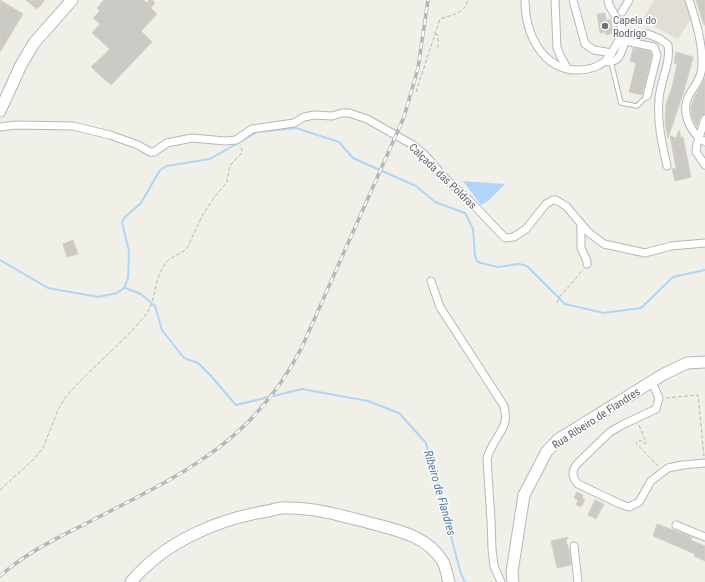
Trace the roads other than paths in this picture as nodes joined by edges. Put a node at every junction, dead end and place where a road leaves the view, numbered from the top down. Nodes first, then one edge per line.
1 (72, 0) edge
2 (525, 0) edge
3 (555, 0) edge
4 (573, 0) edge
5 (608, 0) edge
6 (629, 0) edge
7 (689, 0) edge
8 (622, 12) dead end
9 (624, 31) junction
10 (622, 40) junction
11 (612, 53) junction
12 (608, 62) junction
13 (568, 70) junction
14 (647, 96) joint
15 (0, 111) edge
16 (705, 119) edge
17 (0, 127) edge
18 (702, 140) edge
19 (667, 166) dead end
20 (705, 166) edge
21 (581, 224) junction
22 (705, 243) edge
23 (587, 264) road end
24 (431, 281) dead end
25 (705, 362) edge
26 (652, 382) junction
27 (705, 463) edge
28 (676, 525) dead end
29 (705, 538) edge
30 (574, 546) dead end
31 (131, 582) edge
32 (449, 582) edge
33 (501, 582) edge
34 (513, 582) edge
35 (578, 582) edge

1 - 15 main road
2 - 13 street
3 - 13 street
4 - 11 street
5 - 9 street
6 - 8 street
7 - 18 street
9 - 10 street
9 - 19 street
10 - 11 street
10 - 12 street
10 - 14 street
11 - 12 street
12 - 13 street
12 - 14 lane
16 - 18 street
17 - 21 street, Calçada das Poldras
18 - 20 street
21 - 22 street, Calçada das Poldras
21 - 23 street
24 - 33 street
25 - 26 main road, Rua Ribeiro de Flandres
26 - 27 street
26 - 34 main road, Rua Ribeiro de Flandres
28 - 29 street
30 - 35 street
31 - 32 main road

